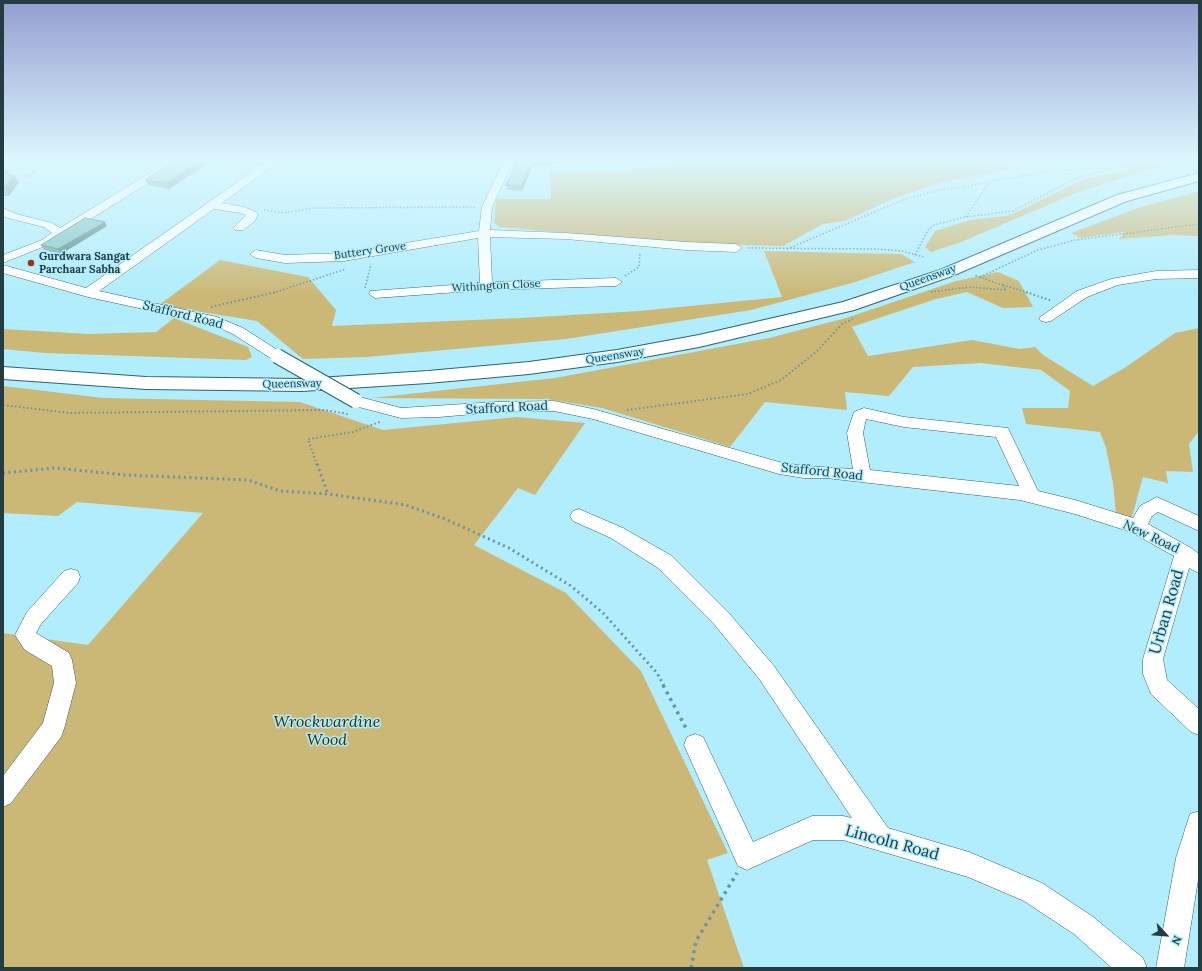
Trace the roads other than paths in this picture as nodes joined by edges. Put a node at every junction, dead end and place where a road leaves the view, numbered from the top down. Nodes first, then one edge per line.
1 (106, 205) edge
2 (212, 205) edge
3 (214, 205) edge
4 (488, 205) edge
5 (1073, 205) edge
6 (1098, 205) edge
7 (3, 211) edge
8 (239, 228) dead end
9 (57, 231) junction
10 (484, 234) junction
11 (736, 248) road end
12 (256, 254) dead end
13 (3, 260) edge
14 (3, 269) edge
15 (1199, 274) edge
16 (616, 282) road end
17 (486, 286) junction
18 (88, 293) junction
19 (375, 294) road end
20 (1046, 318) dead end
21 (3, 358) edge
22 (3, 373) edge
23 (863, 476) junction
24 (1032, 496) junction
25 (579, 516) dead end
26 (1099, 516) joint
27 (1199, 524) edge
28 (1136, 528) junction
29 (1184, 553) junction
30 (1199, 565) edge
31 (71, 577) dead end
32 (1199, 724) edge
33 (695, 745) road end
34 (3, 795) edge
35 (1199, 823) edge
36 (880, 838) junction
37 (1134, 968) edge
38 (1170, 968) edge

1 - 9 street
2 - 18 street
3 - 8 street
4 - 10 street
5 - 21 highway, Queensway
6 - 22 highway, Queensway
7 - 9 street
9 - 13 street
10 - 11 street, Buttery Grove
10 - 12 street, Buttery Grove
10 - 17 street
14 - 18 street, Stafford Road
15 - 20 street
16 - 17 street, Withington Close
17 - 19 street, Withington Close
18 - 23 street, Stafford Road, bridge
23 - 24 street, Stafford Road
23 - 24 street
24 - 26 street, Stafford Road
25 - 36 street
26 - 28 street, New Road
27 - 28 street
28 - 29 street, New Road
29 - 30 street, New Road
29 - 32 street, Urban Road
31 - 34 street
33 - 36 street, Lincoln Road
35 - 38 street
36 - 37 street, Lincoln Road

